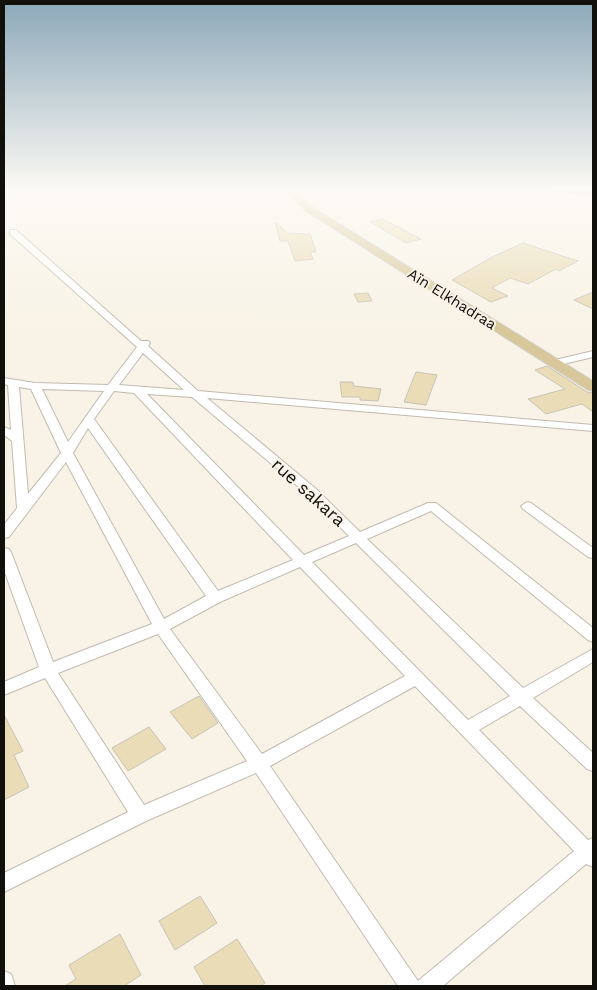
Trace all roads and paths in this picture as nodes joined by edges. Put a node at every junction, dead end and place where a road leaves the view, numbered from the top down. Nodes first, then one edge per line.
1 (17, 235) edge
2 (351, 235) edge
3 (143, 345) junction
4 (593, 354) edge
5 (555, 363) junction
6 (8, 381) edge
7 (35, 386) junction
8 (593, 387) edge
9 (112, 388) junction
10 (137, 390) junction
11 (195, 394) junction
12 (88, 419) junction
13 (593, 428) edge
14 (4, 430) edge
15 (18, 440) junction
16 (67, 453) junction
17 (527, 506) dead end
18 (23, 507) junction
19 (4, 534) edge
20 (358, 537) junction
21 (4, 552) edge
22 (593, 554) edge
23 (302, 561) junction
24 (215, 598) junction
25 (161, 628) junction
26 (593, 636) edge
27 (593, 655) edge
28 (48, 670) junction
29 (416, 678) junction
30 (4, 689) edge
31 (521, 697) junction
32 (467, 729) junction
33 (259, 764) junction
34 (593, 764) edge
35 (140, 815) junction
36 (591, 852) edge
37 (4, 883) edge
38 (4, 982) edge
39 (5, 986) edge
40 (410, 986) edge
41 (427, 986) edge

1 - 3 street, rue sakara
2 - 5 main road, Aïn Elkhadraa
3 - 9 street
3 - 11 street, rue sakara
4 - 5 street
5 - 8 main road, Aïn Elkhadraa
6 - 7 street
6 - 15 street
7 - 9 street
7 - 16 street
9 - 10 street
9 - 12 street
10 - 11 street
10 - 23 street
11 - 13 street
11 - 20 street, rue sakara
12 - 16 street
12 - 24 street
14 - 15 street
15 - 18 street
16 - 18 street
16 - 25 street
17 - 22 street
18 - 19 street
20 - 23 street
20 - 26 street
20 - 31 street, rue sakara
21 - 28 street
23 - 24 street
23 - 29 street
24 - 25 street
25 - 28 street
25 - 33 street
27 - 31 street
28 - 30 street
28 - 35 street
29 - 32 street
29 - 33 street
31 - 32 street
31 - 34 street, rue sakara
32 - 36 street
33 - 35 street
33 - 40 street
35 - 37 street
36 - 41 street
38 - 39 street

